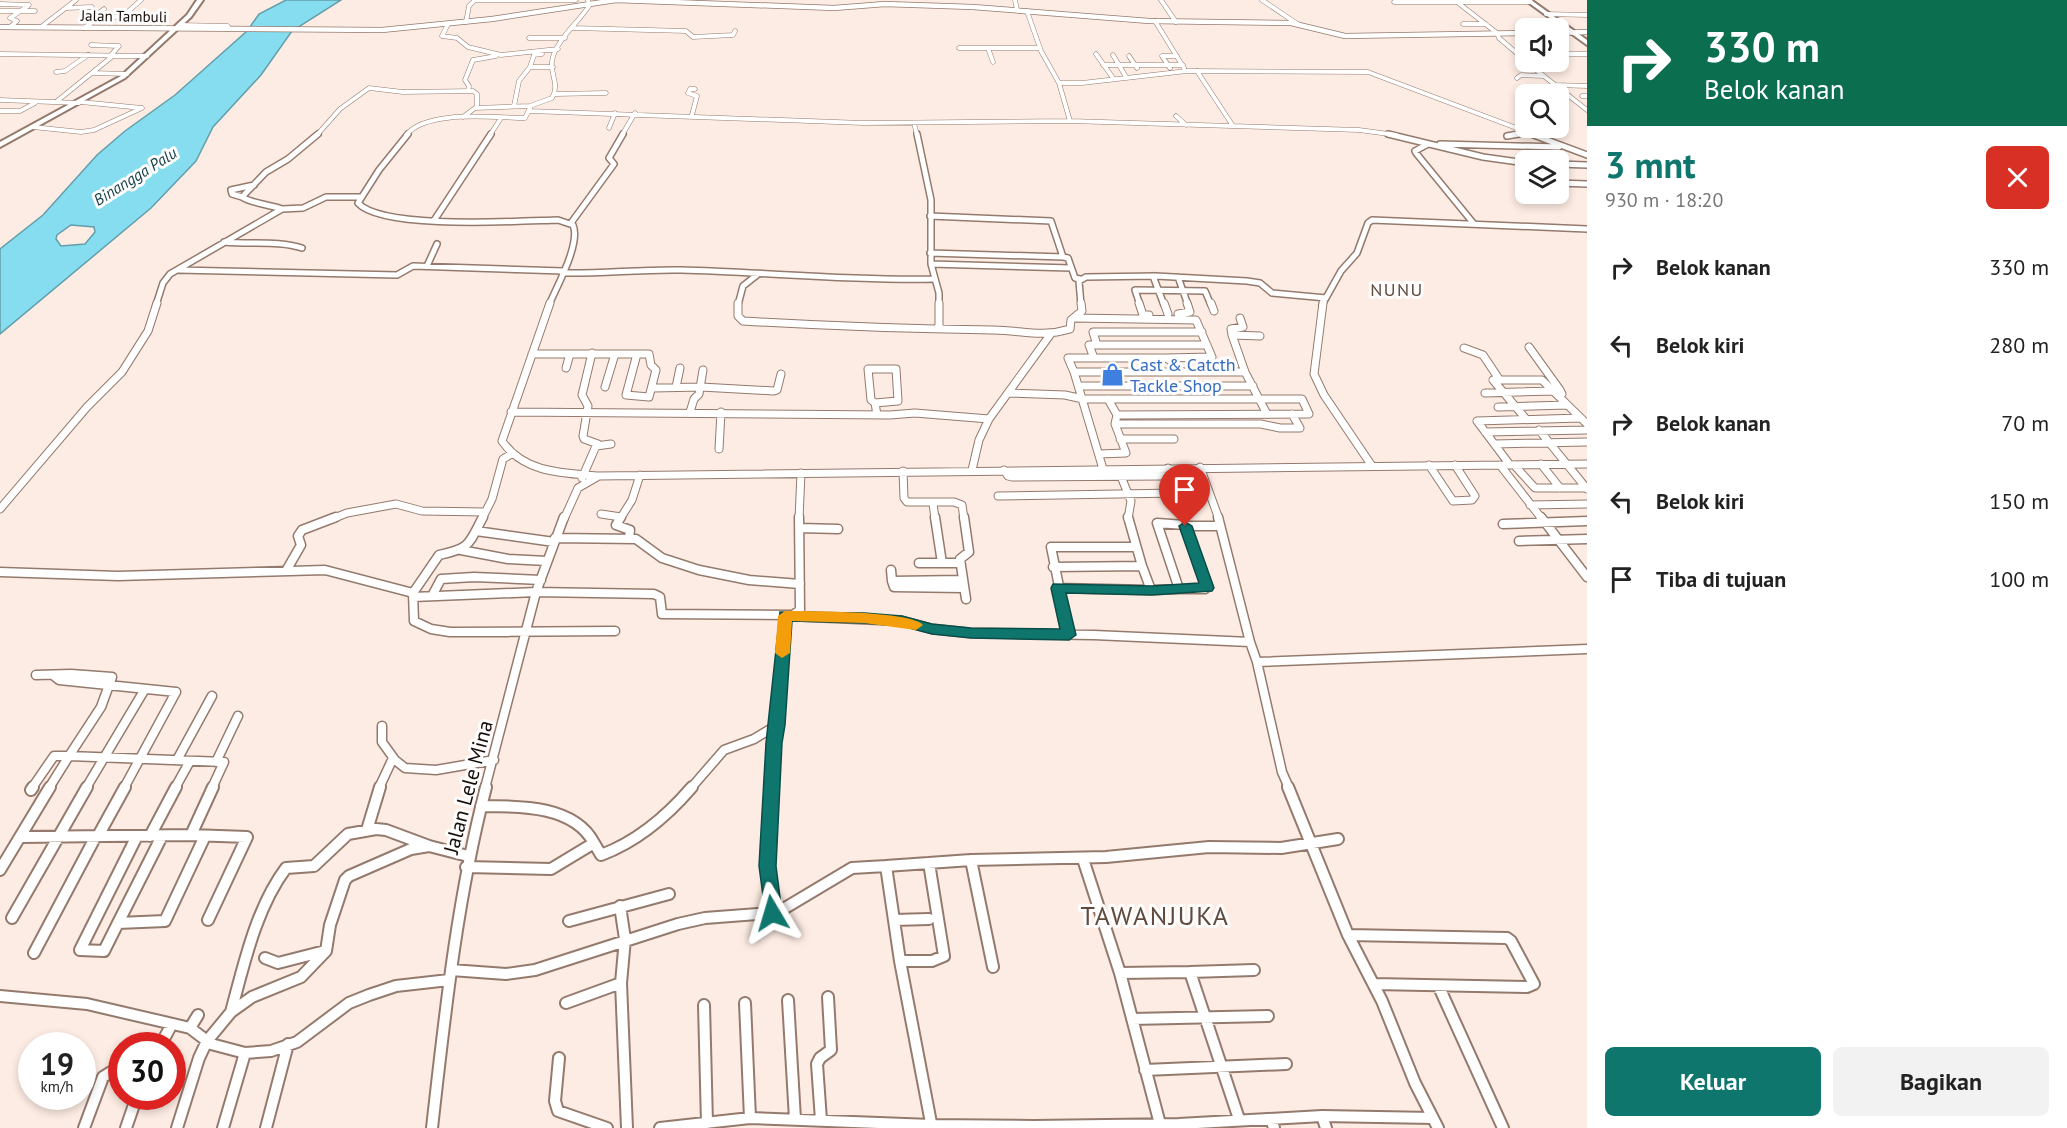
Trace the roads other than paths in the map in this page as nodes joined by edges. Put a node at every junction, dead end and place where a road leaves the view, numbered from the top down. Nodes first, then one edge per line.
1 (35, 0) edge
2 (76, 0) edge
3 (141, 0) edge
4 (200, 0) edge
5 (475, 0) edge
6 (562, 0) edge
7 (576, 0) edge
8 (1015, 0) edge
9 (1161, 0) edge
10 (1262, 0) edge
11 (1456, 1) edge
12 (1490, 1) edge
13 (1529, 1) edge
14 (588, 2) edge
15 (1394, 2) dead end
16 (742, 3) edge
17 (0, 5) edge
18 (28, 5) junction
19 (92, 7) dead end
20 (66, 8) junction
21 (104, 9) dead end
22 (1017, 10) junction
23 (0, 11) edge
24 (20, 11) junction
25 (35, 11) dead end
26 (1027, 11) junction
27 (1546, 14) junction
28 (1587, 15) edge
29 (109, 16) junction
30 (10, 18) junction
31 (1155, 21) junction
32 (466, 22) junction
33 (1176, 22) junction
34 (448, 24) junction
35 (1463, 24) dead end
36 (1486, 24) junction
37 (1299, 25) junction
38 (0, 26) edge
39 (228, 26) dead end
40 (10, 27) junction
41 (41, 27) junction
42 (178, 27) junction
43 (84, 28) junction
44 (573, 28) junction
45 (735, 31) dead end
46 (1569, 32) edge
47 (1572, 32) junction
48 (1587, 32) edge
49 (1497, 33) junction
50 (1515, 33) edge
51 (530, 38) dead end
52 (565, 38) junction
53 (1587, 43) edge
54 (91, 45) dead end
55 (470, 48) junction
56 (959, 48) dead end
57 (991, 48) junction
58 (1040, 49) junction
59 (557, 51) junction
60 (1515, 52) edge
61 (0, 54) edge
62 (1096, 54) dead end
63 (1569, 54) edge
64 (1587, 54) edge
65 (88, 55) junction
66 (112, 55) junction
67 (501, 55) junction
68 (147, 56) junction
69 (1113, 56) dead end
70 (1129, 56) dead end
71 (1146, 56) dead end
72 (1177, 56) junction
73 (474, 59) junction
74 (993, 62) dead end
75 (1103, 65) junction
76 (1119, 65) junction
77 (1135, 65) junction
78 (1152, 65) junction
79 (1168, 65) junction
80 (1183, 65) junction
81 (530, 67) junction
82 (553, 67) junction
83 (1187, 71) junction
84 (1197, 71) junction
85 (56, 72) dead end
86 (1172, 72) junction
87 (1539, 72) edge
88 (1157, 73) junction
89 (92, 74) junction
90 (126, 74) junction
91 (1141, 75) junction
92 (1126, 76) junction
93 (1544, 76) junction
94 (1113, 78) junction
95 (1517, 78) dead end
96 (1059, 83) junction
97 (1554, 84) edge
98 (1569, 85) edge
99 (1587, 86) edge
100 (695, 88) dead end
101 (468, 91) junction
102 (606, 93) dead end
103 (555, 94) junction
104 (1569, 96) edge
105 (0, 100) edge
106 (38, 101) junction
107 (56, 102) junction
108 (80, 102) junction
109 (514, 106) junction
110 (477, 107) junction
111 (530, 108) junction
112 (1587, 110) edge
113 (0, 111) edge
114 (615, 113) junction
115 (635, 113) junction
116 (692, 115) junction
117 (1176, 116) dead end
118 (463, 117) junction
119 (501, 118) junction
120 (1070, 122) junction
121 (914, 123) junction
122 (1186, 125) junction
123 (1233, 126) junction
124 (33, 127) junction
125 (609, 128) dead end
126 (1515, 129) edge
127 (1515, 135) edge
128 (1507, 136) dead end
129 (1538, 138) edge
130 (1427, 144) junction
131 (0, 145) edge
132 (1564, 147) junction
133 (1570, 149) junction
134 (1587, 149) edge
135 (1587, 155) edge
136 (1515, 162) edge
137 (1569, 164) edge
138 (1587, 165) edge
139 (1569, 183) edge
140 (1587, 184) edge
141 (254, 185) junction
142 (242, 197) junction
143 (361, 197) junction
144 (269, 205) junction
145 (282, 209) junction
146 (274, 214) junction
147 (930, 216) junction
148 (435, 219) junction
149 (571, 223) junction
150 (1474, 224) junction
151 (1587, 229) edge
152 (224, 242) junction
153 (437, 244) dead end
154 (248, 245) junction
155 (302, 248) dead end
156 (242, 253) dead end
157 (930, 254) junction
158 (1064, 257) junction
159 (931, 264) junction
160 (427, 266) junction
161 (1071, 268) junction
162 (176, 270) junction
163 (562, 272) junction
164 (757, 275) junction
165 (1153, 276) junction
166 (1178, 277) junction
167 (933, 279) junction
168 (1080, 279) junction
169 (1158, 290) junction
170 (1183, 291) junction
171 (1326, 298) junction
172 (1214, 311) dead end
173 (1168, 314) junction
174 (1074, 318) junction
175 (1240, 318) dead end
176 (939, 328) junction
177 (1202, 332) junction
178 (1050, 335) junction
179 (1232, 335) junction
180 (1260, 336) dead end
181 (1097, 345) junction
182 (1207, 345) junction
183 (1529, 347) dead end
184 (1464, 348) dead end
185 (592, 353) junction
186 (532, 354) junction
187 (570, 354) junction
188 (615, 354) junction
189 (637, 354) junction
190 (1094, 358) junction
191 (1166, 358) junction
192 (566, 368) dead end
193 (680, 368) dead end
194 (703, 370) dead end
195 (1175, 371) junction
196 (1074, 372) junction
197 (1245, 372) junction
198 (781, 374) dead end
199 (1499, 379) junction
200 (1079, 386) junction
201 (1253, 386) junction
202 (605, 387) dead end
203 (676, 387) junction
204 (701, 387) junction
205 (652, 388) junction
206 (1009, 393) junction
207 (1485, 393) dead end
208 (1502, 393) junction
209 (1556, 393) junction
210 (1083, 399) junction
211 (1108, 399) junction
212 (1259, 399) junction
213 (875, 403) junction
214 (1567, 405) junction
215 (1498, 406) dead end
216 (1515, 406) junction
217 (511, 412) junction
218 (588, 412) junction
219 (690, 412) junction
220 (721, 412) junction
221 (1267, 414) junction
222 (1292, 414) junction
223 (877, 415) junction
224 (1117, 415) junction
225 (989, 418) junction
226 (1580, 418) junction
227 (1528, 419) junction
228 (1115, 424) junction
229 (1587, 424) edge
230 (1587, 430) edge
231 (1540, 431) junction
232 (1485, 432) junction
233 (1120, 439) junction
234 (1174, 439) dead end
235 (1587, 442) edge
236 (1550, 443) junction
237 (598, 444) junction
238 (611, 444) dead end
239 (1495, 444) junction
240 (718, 448) dead end
241 (513, 453) junction
242 (1099, 454) junction
243 (1541, 464) junction
244 (1568, 464) junction
245 (1587, 464) edge
246 (1429, 465) junction
247 (1455, 465) junction
248 (1500, 465) junction
249 (1512, 465) junction
250 (1372, 466) junction
251 (1200, 467) junction
252 (1168, 468) junction
253 (1103, 469) junction
254 (972, 470) junction
255 (1004, 470) junction
256 (903, 471) junction
257 (801, 473) junction
258 (1119, 473) junction
259 (584, 475) junction
260 (640, 475) junction
261 (598, 476) junction
262 (1163, 476) dead end
263 (578, 488) junction
264 (1560, 488) junction
265 (1586, 489) edge
266 (1129, 494) junction
267 (998, 496) dead end
268 (933, 503) junction
269 (1587, 504) edge
270 (1530, 506) junction
271 (0, 509) edge
272 (485, 513) junction
273 (601, 514) dead end
274 (621, 516) junction
275 (1587, 521) edge
276 (1544, 522) junction
277 (1503, 524) dead end
278 (1185, 526) junction
279 (1220, 526) junction
280 (800, 528) junction
281 (838, 529) dead end
282 (476, 531) junction
283 (629, 538) junction
284 (1587, 539) edge
285 (554, 540) junction
286 (1557, 540) junction
287 (1519, 541) dead end
288 (1136, 547) junction
289 (461, 550) junction
290 (547, 561) junction
291 (959, 562) junction
292 (919, 563) dead end
293 (942, 563) junction
294 (1142, 566) junction
295 (1053, 567) junction
296 (891, 570) dead end
297 (286, 571) junction
298 (0, 572) edge
299 (1587, 578) edge
300 (541, 580) junction
301 (800, 584) junction
302 (963, 584) junction
303 (1058, 588) junction
304 (1152, 590) junction
305 (1179, 590) junction
306 (536, 592) junction
307 (413, 595) junction
308 (432, 596) junction
309 (966, 599) dead end
310 (788, 616) junction
311 (615, 631) dead end
312 (527, 634) junction
313 (1069, 635) junction
314 (1250, 642) junction
315 (1587, 650) edge
316 (1257, 662) junction
317 (36, 675) dead end
318 (111, 686) junction
319 (146, 689) junction
320 (212, 696) dead end
321 (238, 716) dead end
322 (777, 725) junction
323 (382, 726) dead end
324 (69, 756) junction
325 (105, 757) junction
326 (393, 758) junction
327 (141, 759) junction
328 (178, 760) junction
329 (494, 760) junction
330 (190, 761) junction
331 (216, 762) junction
332 (31, 790) dead end
333 (481, 806) junction
334 (367, 830) junction
335 (191, 835) junction
336 (58, 836) junction
337 (98, 836) junction
338 (137, 836) junction
339 (150, 836) junction
340 (162, 836) junction
341 (204, 836) junction
342 (21, 837) junction
343 (1338, 839) dead end
344 (1310, 842) junction
345 (594, 843) junction
346 (429, 846) junction
347 (1083, 859) junction
348 (971, 860) junction
349 (467, 862) junction
350 (929, 863) junction
351 (886, 866) junction
352 (0, 870) edge
353 (669, 894) dead end
354 (620, 906) junction
355 (772, 913) junction
356 (12, 918) dead end
357 (929, 919) dead end
358 (208, 920) dead end
359 (894, 920) junction
360 (569, 921) dead end
361 (118, 923) junction
362 (1348, 935) junction
363 (625, 939) junction
364 (326, 951) junction
365 (34, 952) dead end
366 (266, 958) dead end
367 (900, 961) junction
368 (993, 967) dead end
369 (1254, 970) dead end
370 (1190, 972) junction
371 (1120, 973) junction
372 (450, 975) junction
373 (621, 983) junction
374 (1374, 984) junction
375 (1439, 987) junction
376 (0, 996) edge
377 (828, 997) dead end
378 (788, 1000) dead end
379 (566, 1003) dead end
380 (745, 1003) dead end
381 (704, 1005) dead end
382 (231, 1012) junction
383 (198, 1015) dead end
384 (1268, 1016) dead end
385 (1204, 1017) junction
386 (1132, 1018) junction
387 (172, 1024) junction
388 (190, 1028) junction
389 (168, 1032) edge
390 (207, 1041) junction
391 (288, 1044) junction
392 (245, 1053) junction
393 (559, 1058) dead end
394 (1286, 1064) dead end
395 (1221, 1066) junction
396 (1145, 1070) junction
397 (108, 1074) edge
398 (132, 1110) edge
399 (1322, 1116) junction
400 (750, 1119) junction
401 (795, 1119) junction
402 (1239, 1119) junction
403 (816, 1122) edge
404 (1273, 1123) edge
405 (1436, 1123) edge
406 (713, 1124) edge
407 (765, 1124) edge
408 (1160, 1124) junction
409 (1179, 1126) edge
410 (673, 1127) edge
411 (932, 1127) edge
412 (1007, 1127) edge
413 (1034, 1127) edge
414 (84, 1128) edge
415 (126, 1128) edge
416 (177, 1128) edge
417 (223, 1128) edge
418 (266, 1128) edge
419 (432, 1128) edge
420 (607, 1128) edge
421 (627, 1128) edge
422 (660, 1128) edge
423 (1326, 1128) edge
424 (1503, 1128) edge

1 - 18 street
2 - 20 street
3 - 29 street
4 - 42 main road
5 - 6 street
5 - 32 street
6 - 7 street
8 - 22 street
9 - 33 street
10 - 37 street
11 - 12 street
11 - 15 street
11 - 36 street
12 - 13 street
13 - 27 main road
14 - 16 street, Jalan Tambuli
14 - 32 street, Jalan Tambuli
14 - 44 street
16 - 22 street, Jalan Tambuli
17 - 18 street
18 - 24 street
19 - 20 street
20 - 41 street
21 - 29 street
22 - 26 street, Jalan Tambuli
23 - 24 street
24 - 25 street
24 - 30 street
26 - 31 street, Jalan Tambuli
26 - 58 street
27 - 28 street
27 - 47 main road
29 - 43 street
30 - 38 street
30 - 40 street
31 - 33 street, Jalan Tambuli
31 - 72 street
32 - 34 street, Jalan Tambuli
33 - 37 street, Jalan Tambuli
34 - 42 street, Jalan Tambuli
34 - 55 street
35 - 36 street
36 - 49 street
37 - 49 street, Jalan Tambuli
38 - 40 street, Jalan Tambuli
39 - 42 street
40 - 41 street, Jalan Tambuli
41 - 43 street, Jalan Tambuli
42 - 43 street, Jalan Tambuli
42 - 68 main road
44 - 45 street
44 - 52 street
46 - 47 street
47 - 48 street
47 - 53 main road
49 - 50 street, Jalan Tambuli
49 - 60 street
51 - 52 street
52 - 59 street
54 - 66 street
55 - 67 street
55 - 73 street
56 - 57 street
57 - 58 street
57 - 74 street
58 - 96 street
59 - 67 street
59 - 81 street
59 - 82 street
61 - 65 street
62 - 75 street
63 - 64 street
65 - 66 street
65 - 85 street
66 - 68 street
66 - 89 street
67 - 73 street
68 - 90 main road
69 - 76 street
70 - 77 street
71 - 78 street
72 - 79 street
72 - 80 street
73 - 101 street
75 - 76 street
75 - 94 street
76 - 77 street
76 - 92 street
77 - 78 street
77 - 91 street
78 - 79 street
78 - 88 street
79 - 80 street
79 - 86 street
80 - 83 street
81 - 82 street
81 - 109 street
82 - 103 street
83 - 84 street
83 - 86 street
84 - 123 street
84 - 126 street
86 - 88 street
87 - 93 street
88 - 91 street
89 - 90 street
89 - 107 street
90 - 108 main road
91 - 92 street
92 - 94 street
93 - 95 street
93 - 97 street
94 - 96 street
96 - 120 street
98 - 99 street
100 - 116 street
101 - 110 street
101 - 141 street
102 - 103 street
103 - 111 street
104 - 112 street
105 - 106 street
106 - 107 street
106 - 113 street
107 - 108 street
108 - 124 main road
108 - 124 street
109 - 110 street
109 - 111 street
110 - 118 street
111 - 114 street
111 - 119 street
114 - 115 street
114 - 125 street
115 - 116 street
115 - 149 street
116 - 121 street
117 - 122 street
118 - 119 street
118 - 143 street
119 - 148 street
120 - 121 street
120 - 122 street
121 - 147 street
122 - 123 street
123 - 130 street
124 - 131 main road
127 - 128 street
129 - 132 street
130 - 132 street
130 - 136 street
130 - 150 street
132 - 133 street
133 - 134 street
133 - 135 street
137 - 138 street
139 - 140 street
141 - 142 street
141 - 142 street
142 - 144 street
143 - 145 street
143 - 148 street
144 - 145 street
144 - 146 street
145 - 146 street
146 - 152 street
147 - 157 street
147 - 158 street
148 - 149 street
149 - 163 street
150 - 151 street
150 - 171 street
152 - 154 street
152 - 162 street
153 - 160 street
154 - 155 street
154 - 156 street
157 - 158 street
157 - 159 street
158 - 161 street
159 - 161 street
159 - 167 street
160 - 162 street
160 - 163 street
161 - 168 street
162 - 271 street
163 - 164 street
163 - 186 street
164 - 167 street
164 - 176 street
165 - 166 street
165 - 168 street
165 - 169 street
166 - 170 street
166 - 171 street
167 - 176 street
168 - 174 street
169 - 170 street
169 - 173 street
169 - 173 street
170 - 172 street
170 - 173 street
171 - 250 street
174 - 177 street
174 - 178 street
175 - 179 street
176 - 178 street
177 - 181 street
177 - 182 street
178 - 206 street
179 - 180 street
179 - 197 street
181 - 182 street
181 - 190 street
182 - 191 street
183 - 209 street
184 - 199 street
185 - 187 street
185 - 188 street
185 - 218 street
186 - 187 street
186 - 217 street
187 - 192 street
188 - 189 street
188 - 202 street
189 - 205 street
189 - 205 street
190 - 191 street
190 - 196 street
191 - 195 street
193 - 203 street
194 - 204 street
195 - 196 street
195 - 197 street
196 - 200 street
197 - 201 street
198 - 204 street
199 - 208 street
199 - 209 street
200 - 201 street
200 - 210 street
201 - 212 street
203 - 204 street
203 - 205 street
204 - 219 street
206 - 210 street
206 - 225 street
207 - 208 street
208 - 209 street
208 - 216 street
209 - 214 street
210 - 211 street
210 - 242 street
211 - 212 street
211 - 224 street
212 - 221 street
212 - 222 street
213 - 213 street
213 - 223 street
214 - 216 street
214 - 226 street
215 - 216 street
216 - 227 street
217 - 218 street
217 - 241 street
218 - 219 street
218 - 237 street
219 - 220 street
220 - 223 street
220 - 240 street
221 - 222 street
221 - 224 street
222 - 228 street
223 - 225 street
224 - 228 street
225 - 254 street
226 - 227 street
226 - 229 street
227 - 231 street
227 - 232 street
228 - 233 street
230 - 231 street
231 - 232 street
231 - 236 street
232 - 239 street
233 - 234 street
233 - 242 street
235 - 236 street
236 - 239 street
236 - 244 street
237 - 238 street
237 - 259 street, Jalan Lele Mina
239 - 249 street
241 - 259 street
241 - 272 street
242 - 253 street
243 - 244 street
243 - 249 street
243 - 264 street
244 - 245 street
244 - 265 street
246 - 247 street
246 - 247 street
246 - 250 street
247 - 248 street
248 - 249 street
248 - 270 street
249 - 264 street
250 - 251 street
251 - 252 street
251 - 279 street
252 - 258 street
252 - 266 street
253 - 255 street
253 - 258 street
254 - 255 street
254 - 256 street
255 - 258 street
256 - 257 street
256 - 268 street
257 - 260 street
257 - 280 street
258 - 262 street
258 - 266 street
259 - 261 street
259 - 263 street, Jalan Lele Mina
260 - 261 street
260 - 274 street
261 - 263 street
263 - 285 street, Jalan Lele Mina
264 - 265 street
266 - 267 street
266 - 288 street
268 - 291 street
268 - 293 street
269 - 270 street
270 - 276 street
272 - 282 street
272 - 297 street
273 - 274 street
274 - 283 street
275 - 276 street
276 - 277 street
276 - 286 street
278 - 279 street
278 - 305 street
278 - 305 street
279 - 314 street
280 - 281 street
280 - 301 street
282 - 285 street
282 - 289 street
283 - 285 street
283 - 301 street
284 - 286 street
285 - 290 street, Jalan Lele Mina
286 - 287 street
286 - 299 street
288 - 294 street
288 - 295 street
289 - 290 street
289 - 307 street
290 - 300 street, Jalan Lele Mina
291 - 293 street
291 - 302 street
292 - 293 street
294 - 295 street
294 - 304 street
295 - 303 street
296 - 302 street
297 - 298 street
297 - 307 street
300 - 306 street, Jalan Lele Mina
300 - 308 street
301 - 310 street
302 - 309 street
303 - 304 street
303 - 313 street
304 - 305 street
306 - 308 street
306 - 310 street
306 - 312 street, Jalan Lele Mina
307 - 308 street
307 - 312 street
310 - 313 street
310 - 322 street
311 - 312 street
312 - 329 street, Jalan Lele Mina
313 - 314 street
314 - 316 street
315 - 316 street
316 - 344 street
317 - 318 street
318 - 319 street
318 - 324 street
319 - 325 street
319 - 327 street
320 - 328 street
321 - 331 street
322 - 345 street
322 - 355 street
323 - 326 street
324 - 325 street
324 - 332 street
324 - 342 street
325 - 327 street
325 - 336 street
326 - 329 street
326 - 334 street
327 - 328 street
327 - 337 street
328 - 330 street
329 - 333 street, Jalan Lele Mina
330 - 331 street
330 - 339 street
331 - 335 street
333 - 345 street
333 - 349 street, Jalan Lele Mina
334 - 346 street
334 - 382 street
335 - 340 street
335 - 341 street
336 - 337 street
336 - 342 street
336 - 356 street
337 - 338 street
337 - 365 street
338 - 339 street
338 - 361 street
339 - 340 street
340 - 361 street
341 - 358 street
341 - 361 street
342 - 352 street
343 - 344 street
344 - 347 street
344 - 362 street
345 - 349 street
346 - 349 street
346 - 364 street
347 - 348 street
347 - 371 street
348 - 350 street
348 - 368 street
349 - 372 street, Jalan Lele Mina
350 - 351 street
350 - 367 street
351 - 355 street
351 - 359 street
353 - 354 street
354 - 360 street
354 - 363 street
355 - 363 street
357 - 359 street
359 - 367 street
362 - 374 street
362 - 375 street
363 - 372 street
363 - 373 street
364 - 366 street
364 - 382 street
367 - 411 street
369 - 370 street
370 - 371 street
370 - 385 street
371 - 386 street
372 - 391 street
372 - 419 street, Jalan Lele Mina
373 - 379 street
373 - 421 street
374 - 375 street
374 - 405 street
375 - 424 street
376 - 387 street
377 - 403 street
378 - 401 street
380 - 400 street
381 - 406 street
382 - 390 street
383 - 388 street
384 - 385 street
385 - 386 street
385 - 395 street
386 - 396 street
387 - 388 street
387 - 389 street
388 - 390 street
390 - 392 street
390 - 416 street
391 - 392 street
391 - 418 street
392 - 417 street
393 - 420 street
394 - 395 street
395 - 396 street
395 - 402 street
396 - 408 street
397 - 414 street
398 - 415 street
399 - 404 street
399 - 405 street
399 - 423 street
400 - 406 street
400 - 407 street
401 - 403 street
401 - 407 street
402 - 404 street
402 - 409 street
403 - 411 street
406 - 410 street
408 - 409 street
408 - 413 street
410 - 422 street
411 - 412 street
412 - 413 street

